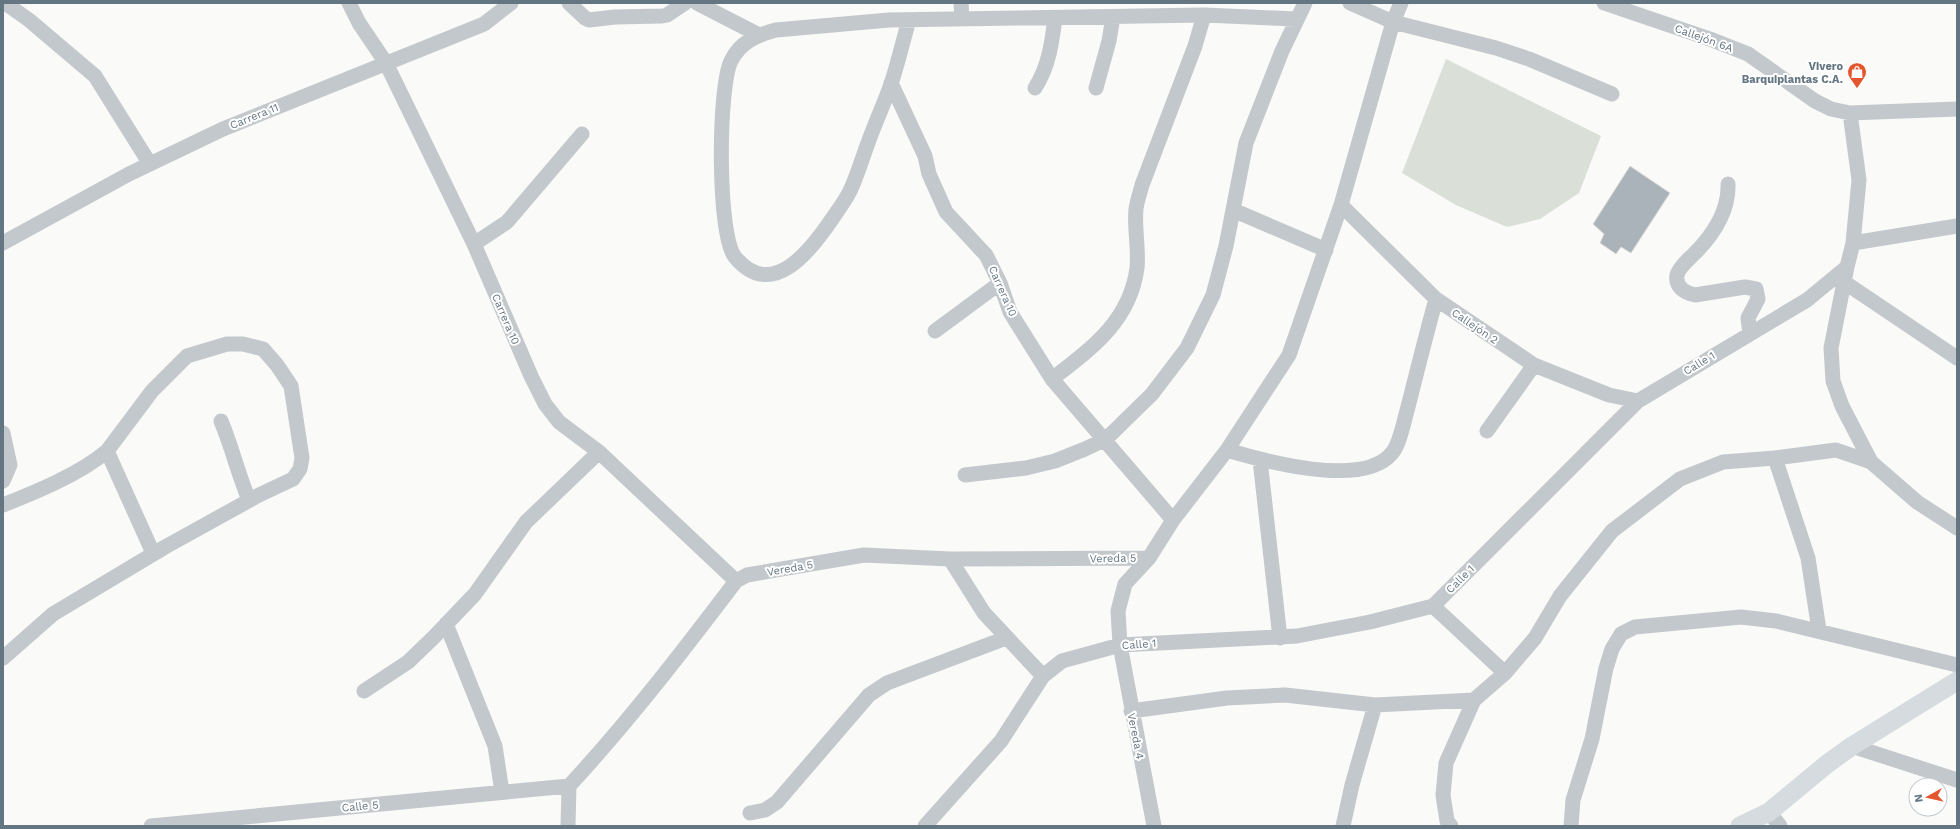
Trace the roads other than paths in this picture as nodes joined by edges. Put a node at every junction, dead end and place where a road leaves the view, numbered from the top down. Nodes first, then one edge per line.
1 (5, 3) edge
2 (349, 3) edge
3 (511, 3) edge
4 (569, 3) edge
5 (685, 3) edge
6 (697, 3) edge
7 (961, 3) edge
8 (1305, 3) edge
9 (1350, 3) edge
10 (1401, 3) edge
11 (1604, 3) edge
12 (1204, 15) junction
13 (1112, 17) junction
14 (1055, 18) junction
15 (962, 19) junction
16 (1296, 19) junction
17 (909, 20) junction
18 (1393, 22) junction
19 (759, 35) junction
20 (386, 63) junction
21 (891, 83) junction
22 (1036, 88) dead end
23 (1096, 88) dead end
24 (1612, 94) dead end
25 (1957, 109) edge
26 (1850, 113) junction
27 (582, 134) dead end
28 (150, 164) junction
29 (1728, 184) dead end
30 (1342, 205) junction
31 (1233, 210) junction
32 (1957, 226) edge
33 (3, 243) edge
34 (1853, 243) junction
35 (474, 244) junction
36 (1326, 250) junction
37 (1847, 267) junction
38 (1844, 282) junction
39 (1000, 283) junction
40 (1436, 299) junction
41 (935, 331) dead end
42 (1750, 334) junction
43 (1957, 358) edge
44 (1534, 365) junction
45 (1052, 379) junction
46 (1638, 401) junction
47 (221, 421) dead end
48 (1487, 431) dead end
49 (3, 433) edge
50 (1106, 439) junction
51 (1226, 450) junction
52 (107, 451) junction
53 (599, 452) junction
54 (1775, 458) junction
55 (1260, 460) junction
56 (1871, 462) junction
57 (965, 476) dead end
58 (3, 481) edge
59 (249, 500) junction
60 (3, 505) edge
61 (1173, 520) junction
62 (1957, 528) edge
63 (153, 553) junction
64 (1149, 558) junction
65 (950, 559) junction
66 (736, 581) junction
67 (1433, 606) junction
68 (446, 624) junction
69 (1819, 630) junction
70 (1006, 638) junction
71 (1280, 638) junction
72 (1120, 645) junction
73 (3, 658) edge
74 (1957, 665) edge
75 (1505, 673) junction
76 (1043, 676) junction
77 (1957, 681) edge
78 (364, 691) dead end
79 (1474, 700) junction
80 (1375, 705) junction
81 (1131, 711) junction
82 (1852, 746) junction
83 (1957, 780) edge
84 (569, 786) junction
85 (502, 792) junction
86 (750, 813) dead end
87 (1774, 819) edge
88 (151, 826) edge
89 (568, 826) edge
90 (925, 826) edge
91 (1154, 826) edge
92 (1343, 826) edge
93 (1451, 826) edge
94 (1571, 826) edge
95 (1740, 826) edge

1 - 28 street
2 - 20 street, Carrera 10
3 - 20 street, Carrera 11
4 - 5 street
6 - 19 street
7 - 15 street
8 - 16 street
9 - 18 street
10 - 18 street
11 - 26 street, Callejón 6A
12 - 13 street
12 - 16 street
12 - 45 street
13 - 14 street
13 - 23 street
14 - 15 street
14 - 22 street
15 - 17 street
16 - 31 street
17 - 19 street
17 - 21 street
18 - 24 street
18 - 30 street, Vereda 4
19 - 21 street
20 - 28 street, Carrera 11
20 - 35 street, Carrera 10
21 - 39 street, Carrera 10
25 - 26 street, Callejón 6A
26 - 34 street
27 - 35 street
28 - 33 street, Carrera 11
29 - 42 street
30 - 36 street, Vereda 4
30 - 40 street, Callejón 2
31 - 36 street
31 - 50 street
32 - 34 street
34 - 37 street
35 - 53 street, Carrera 10
36 - 51 street, Vereda 4
37 - 38 street
37 - 42 street, Calle 1
38 - 43 street
38 - 56 street
39 - 41 street
39 - 45 street, Carrera 10
40 - 44 street, Callejón 2
40 - 55 street
42 - 46 street, Calle 1
44 - 46 street, Callejón 2
44 - 48 street
45 - 50 street, Carrera 10
46 - 67 street, Calle 1
47 - 59 street
49 - 58 street
50 - 57 street
50 - 61 street, Carrera 10
51 - 55 street
51 - 61 street, Vereda 4
52 - 59 street
52 - 60 street
52 - 63 street
53 - 66 street, Carrera 10
53 - 68 street
54 - 56 street
54 - 69 street
54 - 75 street
55 - 71 street
56 - 62 street
59 - 63 street
61 - 64 street, Vereda 4
63 - 73 street
64 - 65 street, Vereda 5
64 - 72 street, Vereda 4
65 - 66 street, Vereda 5
65 - 70 street
66 - 84 street
67 - 71 street, Calle 1
67 - 75 street
68 - 78 street
68 - 85 street
69 - 74 street
69 - 94 street
70 - 76 street
70 - 86 street
71 - 72 street, Calle 1
72 - 76 street, Calle 1
72 - 81 street, Vereda 4
75 - 79 street
76 - 90 street, Calle 1
77 - 82 main road
79 - 80 street
79 - 93 street
80 - 81 street
80 - 92 street
81 - 91 street, Vereda 4
82 - 83 street
82 - 87 main road
84 - 85 street, Calle 5
84 - 89 street
85 - 88 street, Calle 5
87 - 95 main road

